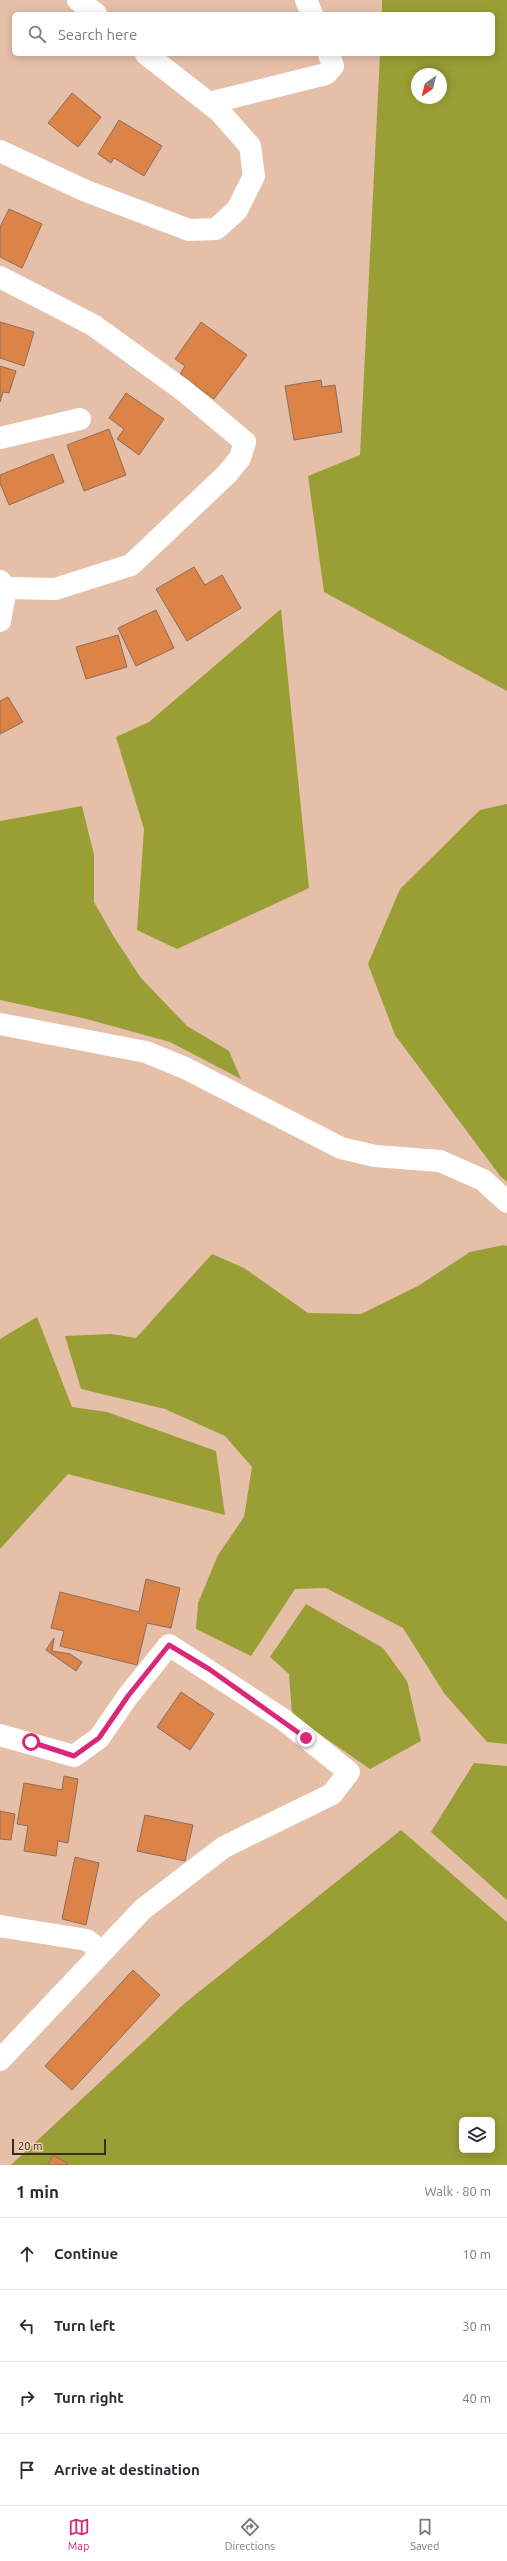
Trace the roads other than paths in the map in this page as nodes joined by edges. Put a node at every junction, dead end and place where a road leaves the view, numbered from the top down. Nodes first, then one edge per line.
1 (78, 0) edge
2 (306, 0) edge
3 (93, 12) edge
4 (311, 12) edge
5 (149, 56) edge
6 (330, 56) edge
7 (208, 103) junction
8 (0, 151) edge
9 (0, 277) edge
10 (80, 420) dead end
11 (0, 438) edge
12 (3, 584) edge
13 (0, 621) edge
14 (0, 1024) edge
15 (507, 1202) edge
16 (0, 1735) edge
17 (0, 1926) edge
18 (102, 1952) junction
19 (0, 2060) edge

1 - 3 street
2 - 4 street
5 - 7 street
6 - 7 street
7 - 8 street
9 - 12 street
10 - 11 street
12 - 13 street
14 - 15 street
16 - 18 street
17 - 18 street
18 - 19 street

